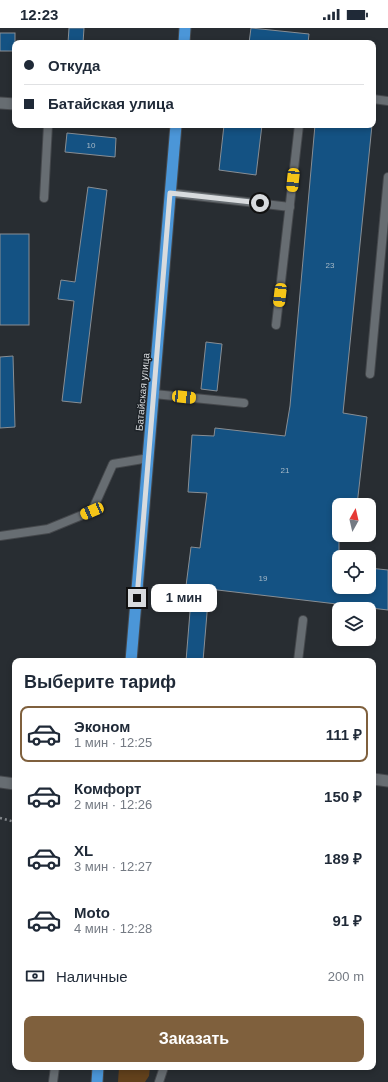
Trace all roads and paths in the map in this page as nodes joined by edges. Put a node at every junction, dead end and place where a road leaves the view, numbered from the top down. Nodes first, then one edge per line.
1 (185, 28) edge
2 (184, 40) edge
3 (376, 99) edge
4 (388, 101) edge
5 (0, 103) edge
6 (12, 104) edge
7 (48, 128) edge
8 (176, 128) edge
9 (299, 128) edge
10 (388, 177) edge
11 (170, 193) junction
12 (44, 198) dead end
13 (290, 207) junction
14 (276, 325) dead end
15 (370, 374) dead end
16 (154, 394) junction
17 (244, 402) dead end
18 (149, 458) junction
19 (0, 536) edge
20 (303, 620) dead end
21 (131, 658) edge
22 (298, 658) edge
23 (376, 779) edge
24 (388, 781) edge
25 (0, 782) edge
26 (12, 784) edge
27 (0, 818) edge
28 (12, 821) edge
29 (55, 1070) edge
30 (98, 1070) edge
31 (163, 1070) edge
32 (53, 1082) edge
33 (97, 1082) edge
34 (159, 1082) edge

1 - 2 highway
3 - 4 lane
5 - 6 street
7 - 12 lane
8 - 11 highway, Батайская улица
9 - 13 lane
10 - 15 lane
11 - 13 lane
11 - 16 highway, Батайская улица
13 - 14 lane
16 - 17 lane
16 - 18 highway, Батайская улица
18 - 19 lane
18 - 21 highway, Батайская улица
20 - 22 lane
23 - 24 street
25 - 26 street
27 - 28 path
29 - 32 lane
30 - 33 highway
31 - 34 lane

